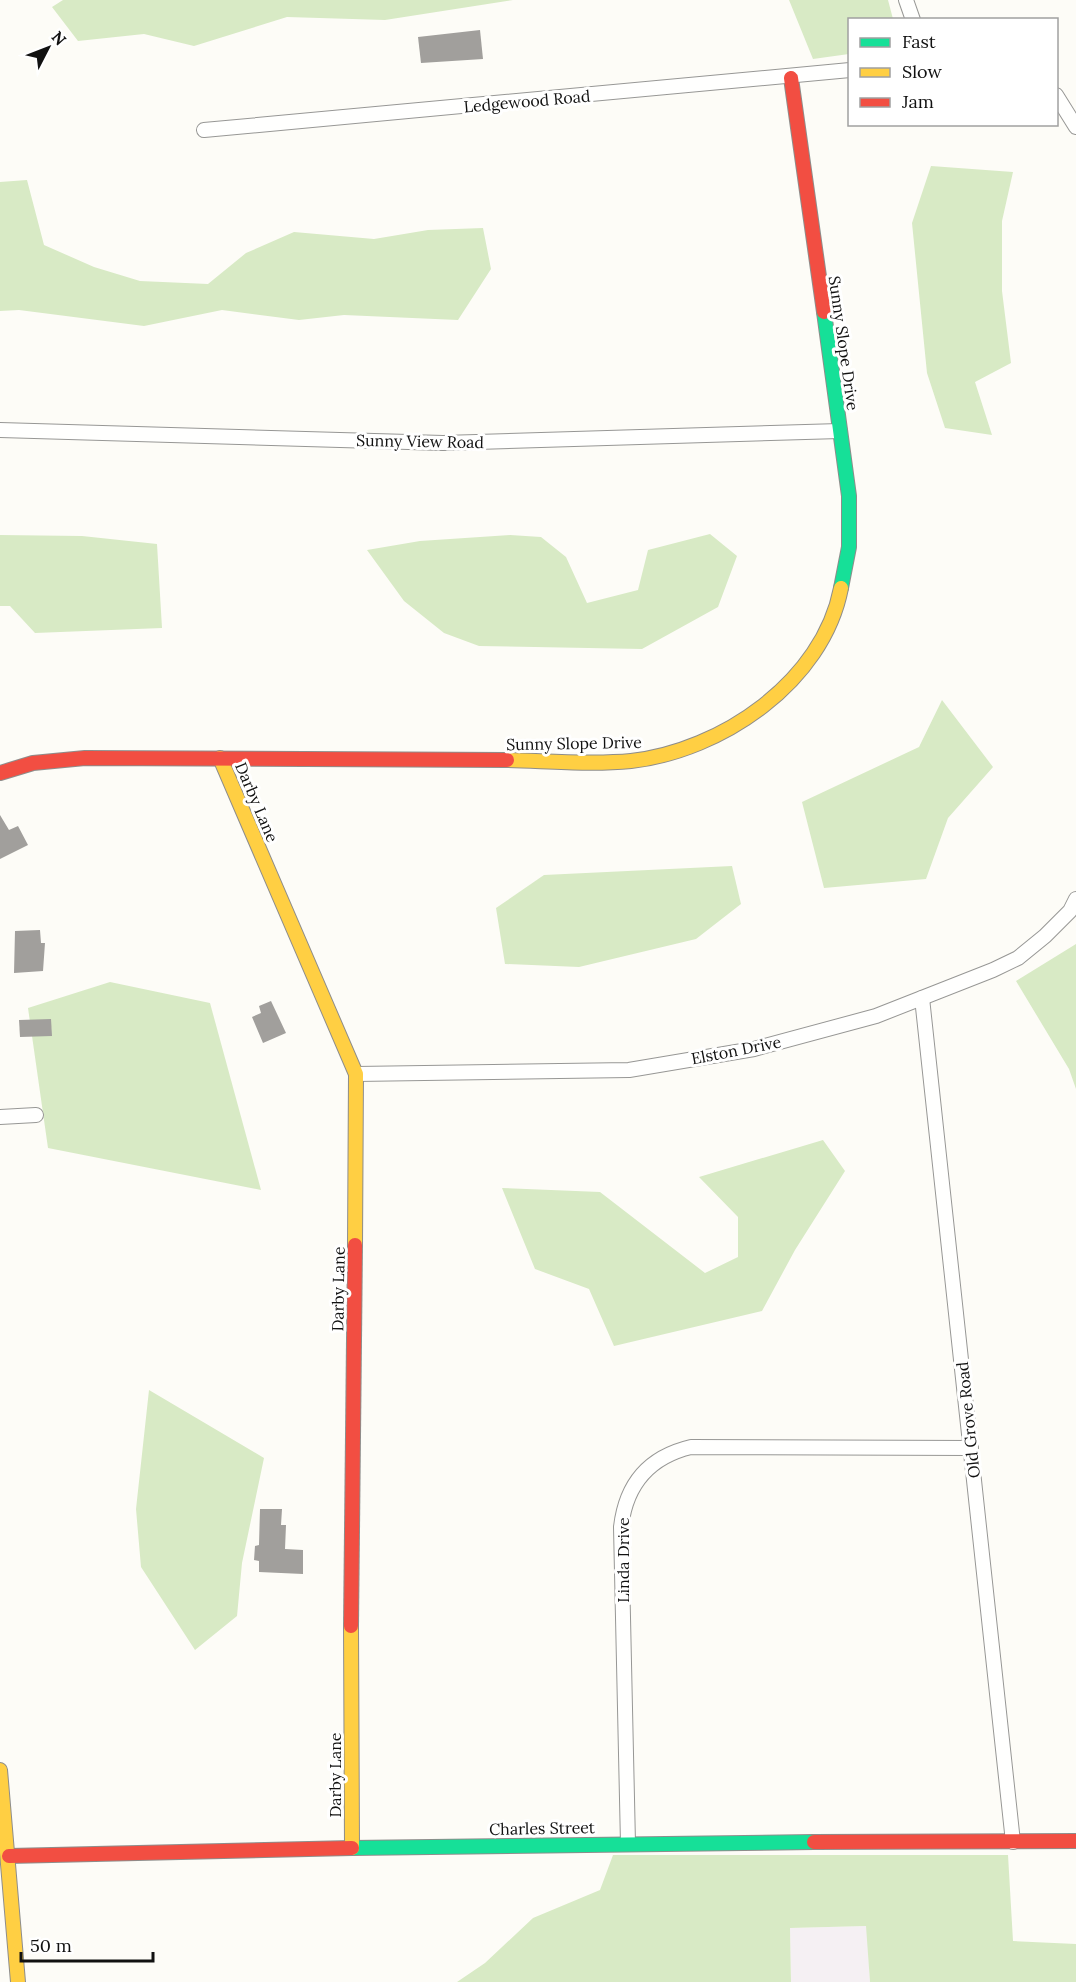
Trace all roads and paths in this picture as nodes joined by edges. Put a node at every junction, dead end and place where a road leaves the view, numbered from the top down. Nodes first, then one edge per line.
1 (906, 0) edge
2 (912, 18) edge
3 (848, 70) edge
4 (791, 78) junction
5 (1058, 98) edge
6 (1076, 127) edge
7 (204, 130) dead end
8 (0, 430) edge
9 (840, 431) junction
10 (220, 758) junction
11 (0, 773) edge
12 (1076, 899) edge
13 (922, 998) junction
14 (356, 1074) junction
15 (36, 1115) dead end
16 (0, 1117) edge
17 (971, 1448) junction
18 (0, 1770) edge
19 (1013, 1842) junction
20 (1076, 1842) edge
21 (628, 1844) junction
22 (352, 1848) junction
23 (9, 1856) junction
24 (6, 1907) edge
25 (18, 1982) edge

1 - 2 street
3 - 4 street, Ledgewood Road
4 - 7 street, Ledgewood Road
4 - 9 street, Sunny Slope Drive
5 - 6 street
8 - 9 street, Sunny View Road
9 - 10 street, Sunny Slope Drive
10 - 11 street, Sunny Slope Drive
10 - 14 street, Darby Lane
12 - 13 street, Elston Drive
13 - 14 street, Elston Drive
13 - 17 street, Old Grove Road
14 - 22 street, Darby Lane
15 - 16 street
17 - 19 street, Old Grove Road
17 - 21 street, Linda Drive
18 - 23 street
19 - 20 street, Charles Street
19 - 21 street, Charles Street
21 - 22 street, Charles Street
22 - 23 street, Charles Street
23 - 24 street
24 - 25 street

